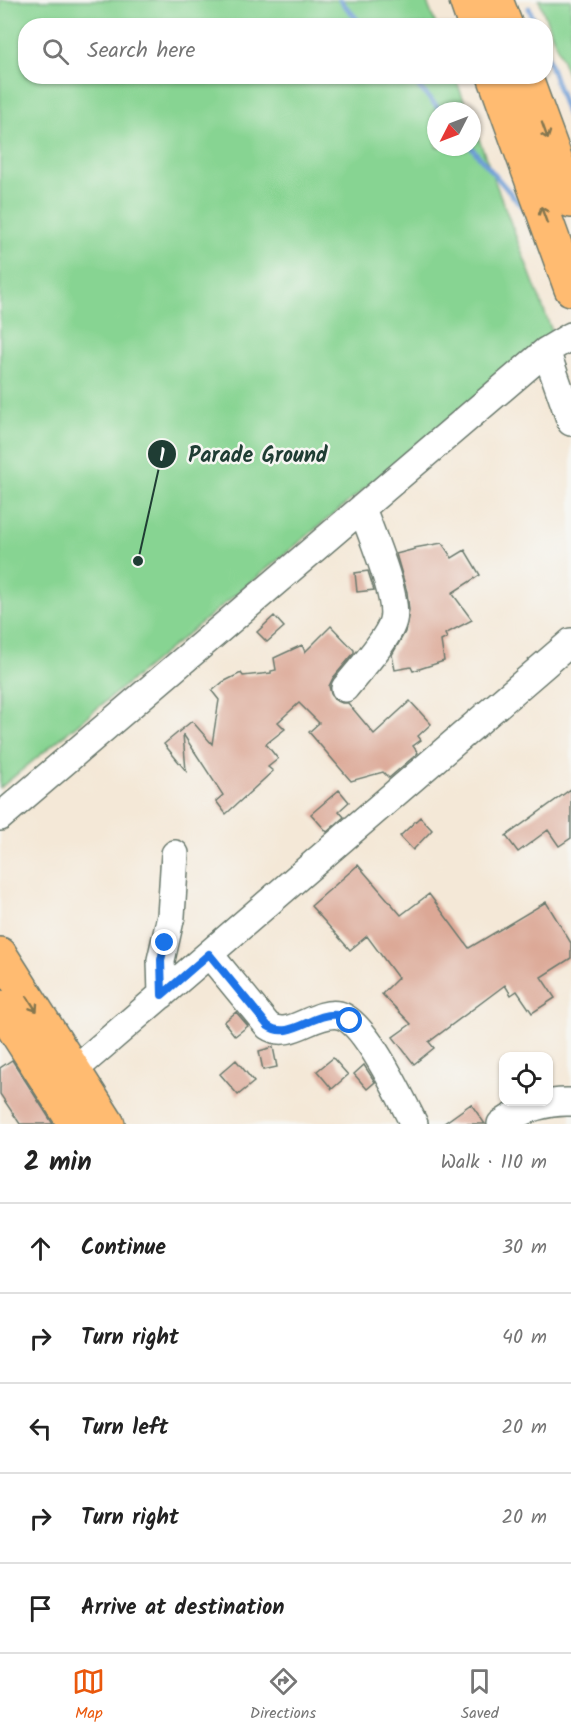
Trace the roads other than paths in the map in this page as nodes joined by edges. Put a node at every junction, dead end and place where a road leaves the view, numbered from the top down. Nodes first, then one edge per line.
1 (466, 0) edge
2 (496, 0) edge
3 (472, 18) edge
4 (503, 18) edge
5 (497, 84) edge
6 (528, 84) edge
7 (571, 201) edge
8 (571, 289) edge
9 (571, 336) edge
10 (546, 351) junction
11 (571, 422) edge
12 (362, 508) junction
13 (571, 642) edge
14 (345, 688) dead end
15 (0, 817) edge
16 (175, 854) dead end
17 (0, 954) edge
18 (209, 954) junction
19 (162, 995) junction
20 (0, 1007) edge
21 (64, 1079) junction
22 (571, 1102) edge
23 (98, 1123) edge
24 (414, 1124) edge
25 (501, 1124) edge

1 - 3 main road
2 - 4 main road
8 -> 5 main road
6 -> 7 main road
9 - 10 street
10 - 11 street
10 - 12 street
12 - 14 street
12 - 15 street
13 - 18 street
16 - 19 street
17 -> 21 main road
18 - 19 street
18 - 24 street
19 - 21 street
20 - 21 main road
21 - 23 main road
22 - 25 street

